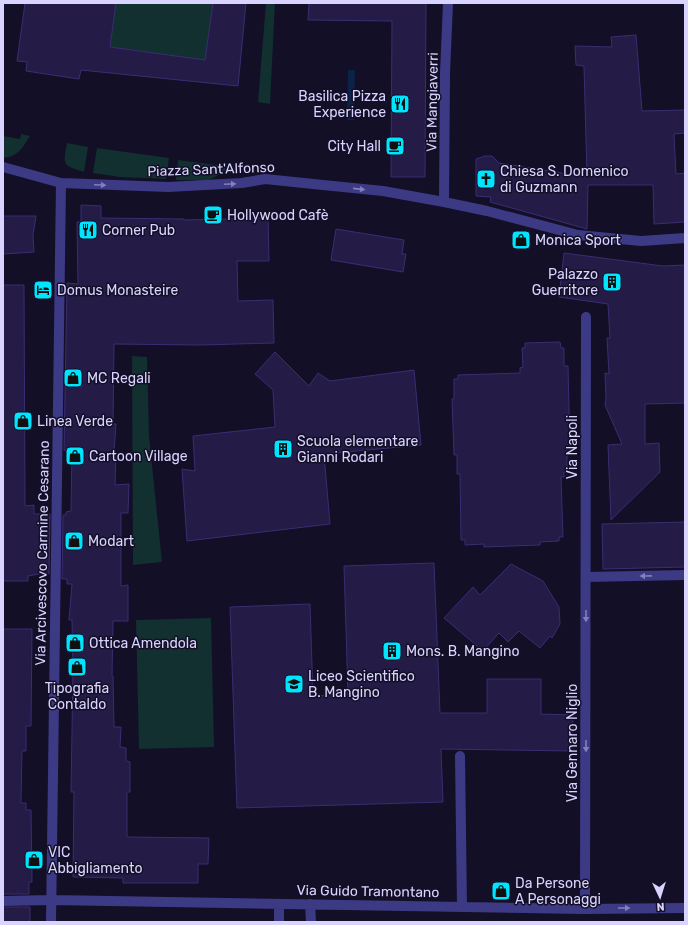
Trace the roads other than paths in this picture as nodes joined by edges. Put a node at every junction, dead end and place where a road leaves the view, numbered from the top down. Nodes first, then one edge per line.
1 (448, 3) edge
2 (3, 167) edge
3 (62, 183) junction
4 (444, 202) junction
5 (685, 238) edge
6 (586, 317) dead end
7 (685, 576) edge
8 (586, 577) junction
9 (460, 756) dead end
10 (51, 900) junction
11 (3, 902) edge
12 (279, 904) junction
13 (310, 904) junction
14 (462, 907) junction
15 (685, 908) edge
16 (585, 909) junction
17 (51, 922) edge
18 (279, 922) edge
19 (311, 922) edge

1 - 4 street, Via Mangiaverri
2 - 3 street, Piazza Sant'Alfonso
3 -> 4 street, Piazza Sant'Alfonso
3 - 10 street, Via Arcivescovo Carmine Cesarano
4 - 5 street, Piazza Sant'Alfonso
6 - 8 street, Via Napoli
7 -> 8 street
8 -> 16 street, Via Gennaro Niglio
9 - 14 street
10 - 11 street, Via Guido Tramontano
10 - 12 street, Via Guido Tramontano
10 - 17 street, Via Arcivescovo Carmine Cesarano
12 - 13 street, Via Guido Tramontano
12 - 18 street
13 - 14 street, Via Guido Tramontano
13 - 19 street
14 - 16 street, Via Guido Tramontano
16 -> 15 street, Via Guido Tramontano

